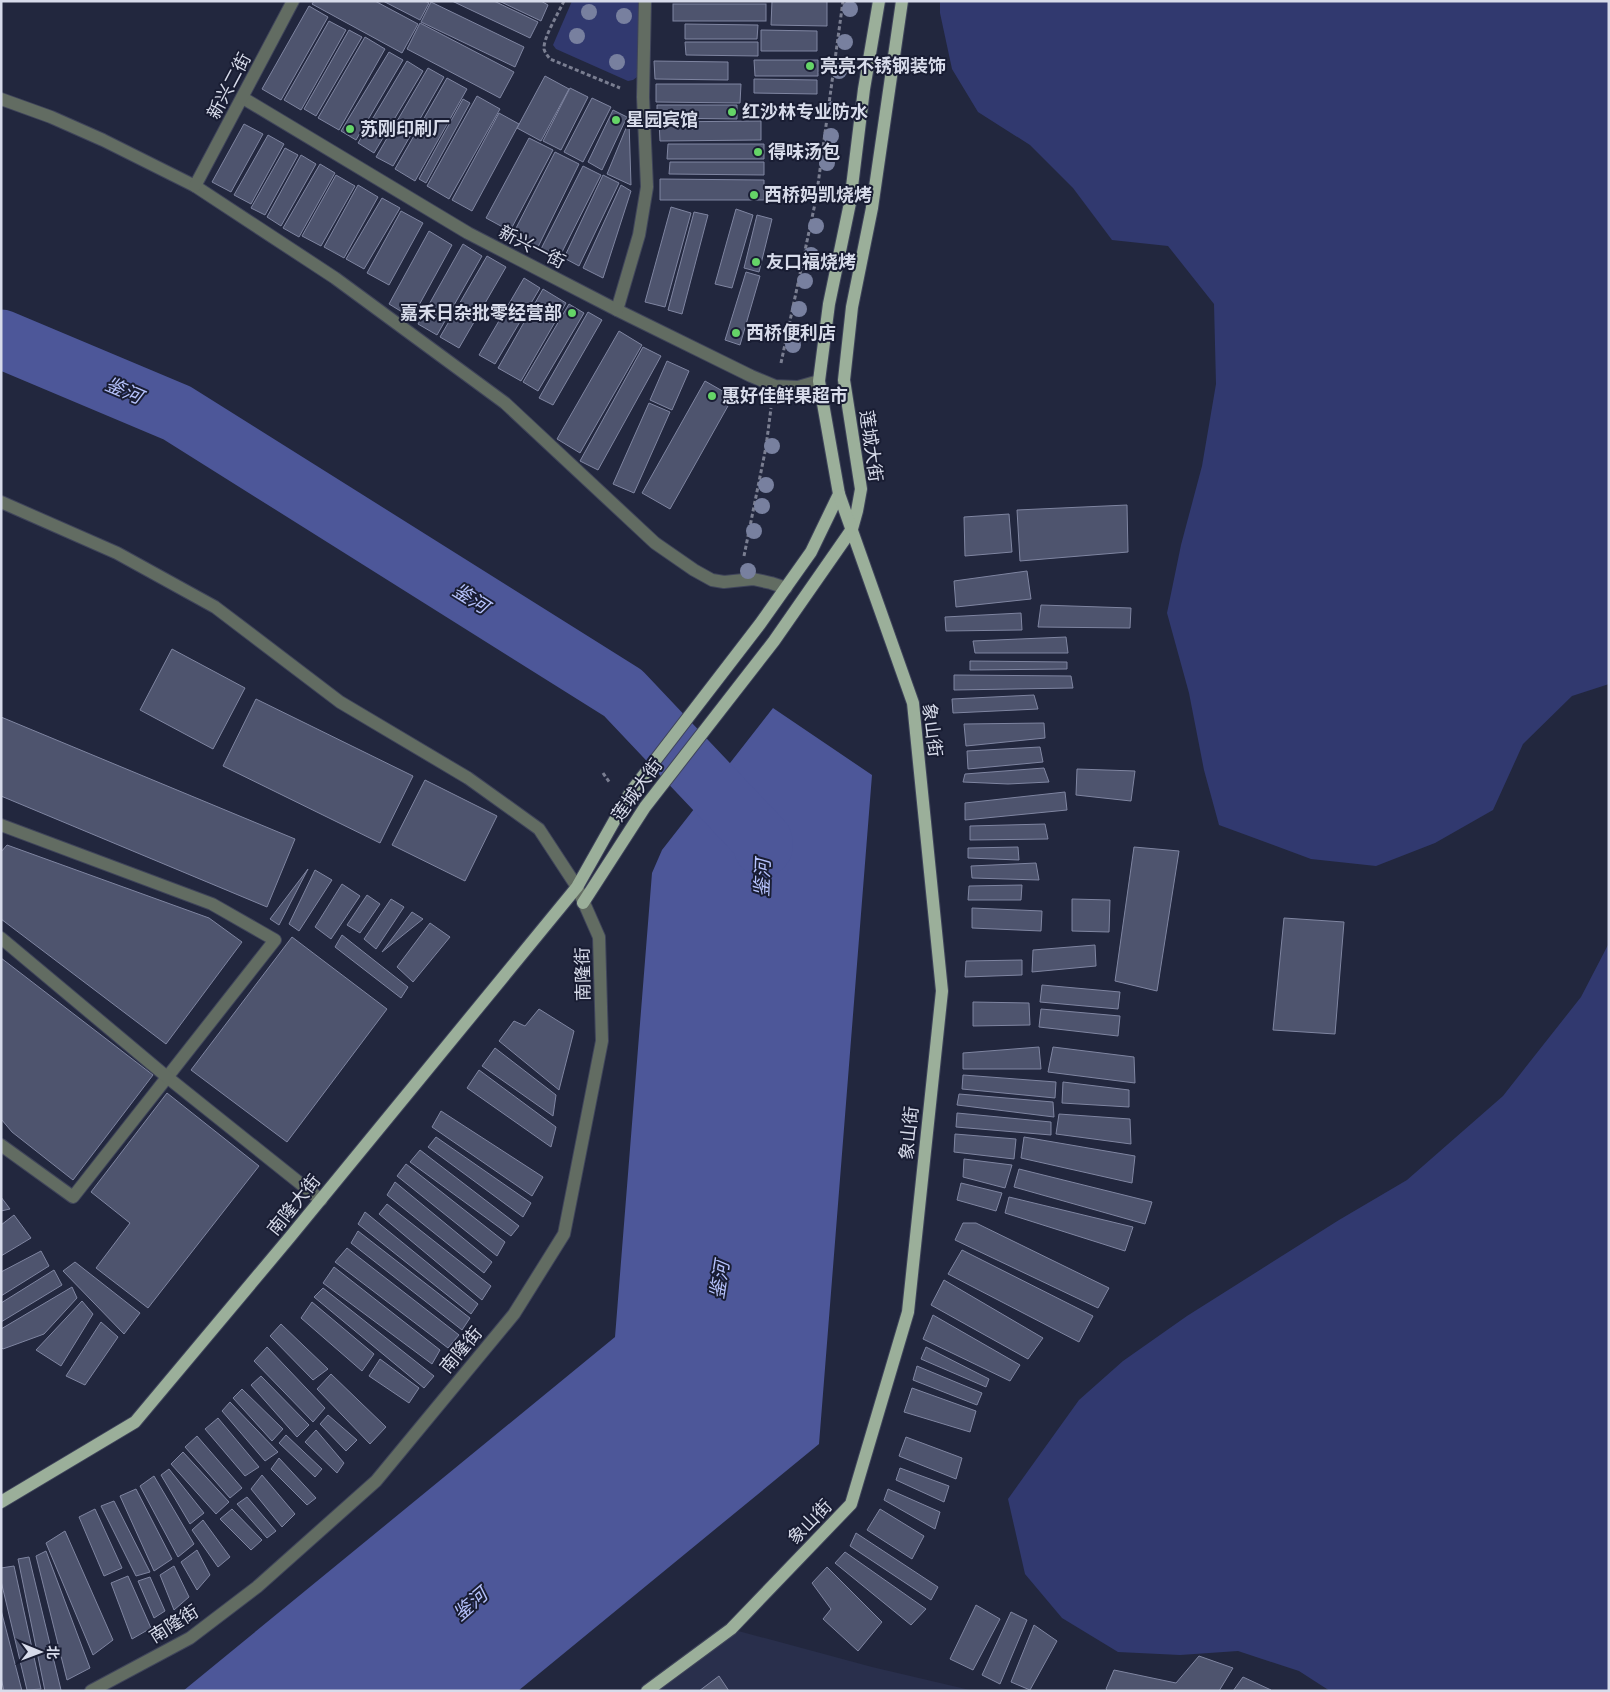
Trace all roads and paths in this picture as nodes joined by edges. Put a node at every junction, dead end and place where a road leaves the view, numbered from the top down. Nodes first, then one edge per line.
1 (293, 1) edge
2 (564, 1) edge
3 (645, 1) edge
4 (843, 1) edge
5 (879, 1) edge
6 (902, 1) edge
7 (643, 97) junction
8 (243, 98) junction
9 (1, 99) edge
10 (195, 186) junction
11 (617, 310) junction
12 (819, 381) junction
13 (775, 386) junction
14 (838, 494) junction
15 (1, 502) edge
16 (852, 529) junction
17 (741, 580) junction
18 (786, 588) junction
19 (1, 826) edge
20 (577, 887) junction
21 (584, 902) junction
22 (1, 938) edge
23 (167, 1077) junction
24 (1, 1146) edge
25 (320, 1200) junction
26 (1, 1502) edge
27 (91, 1691) edge
28 (647, 1691) edge

1 - 8 street, 新兴二街
2 - 7 path
3 - 7 street
4 - 13 path
5 - 12 main road
6 - 16 main road, 莲城大街
7 - 11 street
8 - 10 street, 新兴二街
8 - 11 street, 新兴一街
9 - 10 street
10 - 17 street
11 - 13 street, 新兴一街
12 - 13 street, 新兴一街
12 - 14 main road
13 - 17 path
14 - 16 main road, 象山街
14 - 18 main road, 莲城大街
15 - 20 street, 南隆街
16 - 21 main road, 莲城大街
16 - 28 main road, 象山街
17 - 18 street
18 - 20 main road, 莲城大街
19 - 23 street
20 - 21 street, 南隆街
20 - 25 main road, 南隆大街
21 - 27 street, 南隆街
22 - 23 street
23 - 24 street
23 - 25 street
25 - 26 main road, 南隆大街

